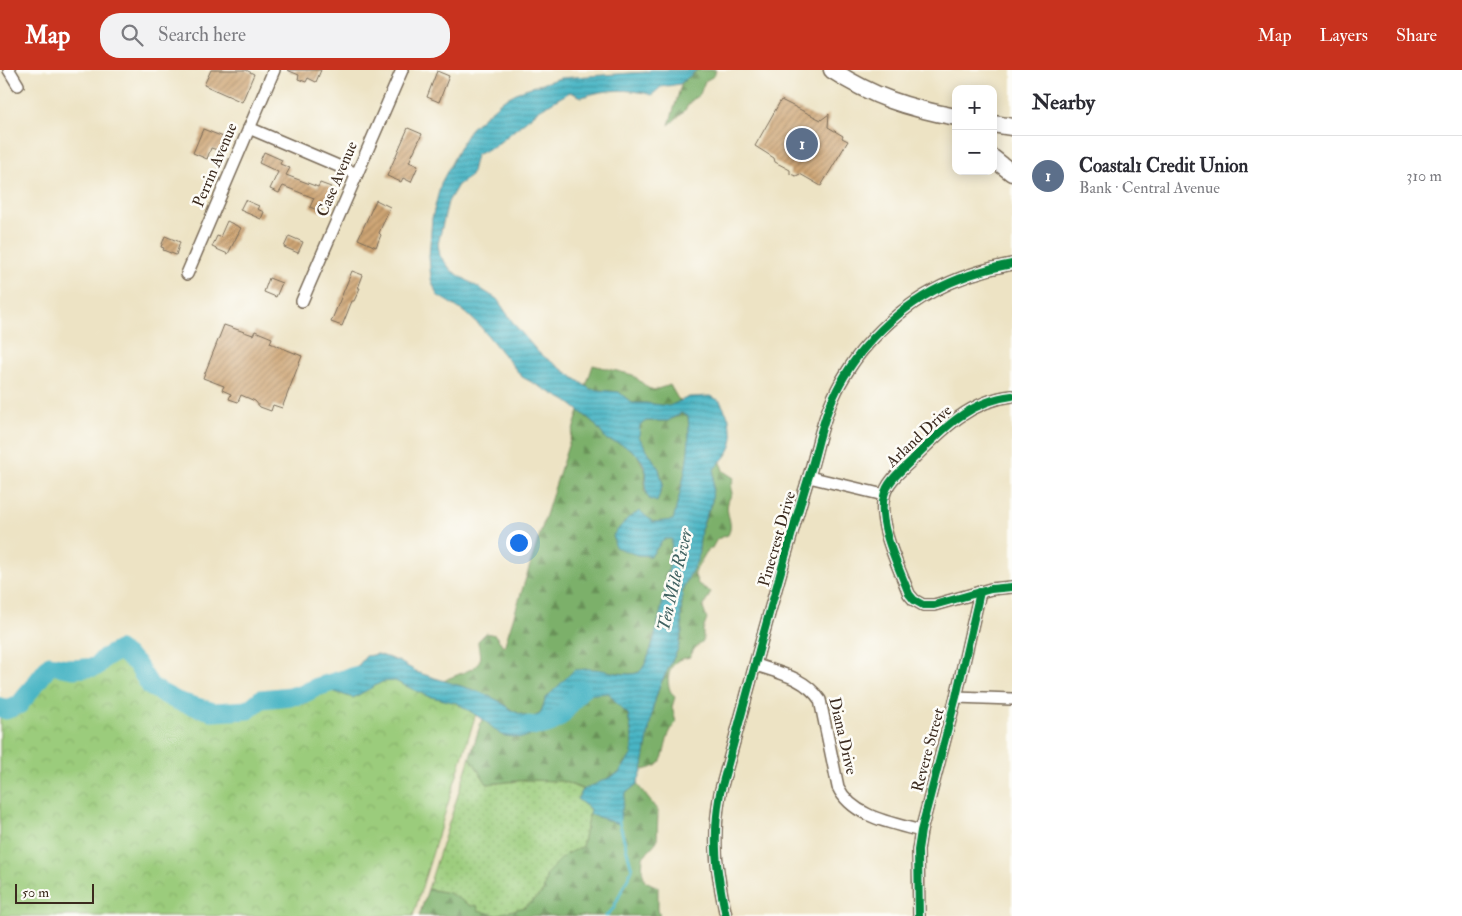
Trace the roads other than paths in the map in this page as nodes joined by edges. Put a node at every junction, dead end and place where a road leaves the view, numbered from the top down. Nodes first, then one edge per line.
1 (9, 70) edge
2 (274, 70) edge
3 (402, 70) edge
4 (832, 70) edge
5 (18, 85) dead end
6 (952, 116) edge
7 (997, 125) edge
8 (1012, 127) edge
9 (249, 128) junction
10 (997, 161) edge
11 (357, 174) junction
12 (1012, 174) edge
13 (1012, 264) edge
14 (187, 274) dead end
15 (302, 301) dead end
16 (1012, 396) edge
17 (809, 477) junction
18 (884, 495) junction
19 (1012, 587) edge
20 (980, 592) junction
21 (756, 666) junction
22 (956, 697) junction
23 (1012, 700) edge
24 (921, 831) junction
25 (726, 916) edge
26 (919, 916) edge

1 - 5 street
2 - 9 street, Perrin Avenue
3 - 11 street, Case Avenue
4 - 6 main road
7 - 8 main road
9 - 11 street
9 - 14 street, Perrin Avenue
10 - 12 main road
11 - 15 street, Case Avenue
13 - 17 street, Pinecrest Drive
16 - 18 street, Arland Drive
17 - 18 street
17 - 21 street, Pinecrest Drive
18 - 20 street
19 - 20 street
20 - 22 street, Revere Street
21 - 24 street, Diana Drive
21 - 25 street, Pinecrest Drive
22 - 23 street
22 - 24 street, Revere Street
24 - 26 street, Revere Street

